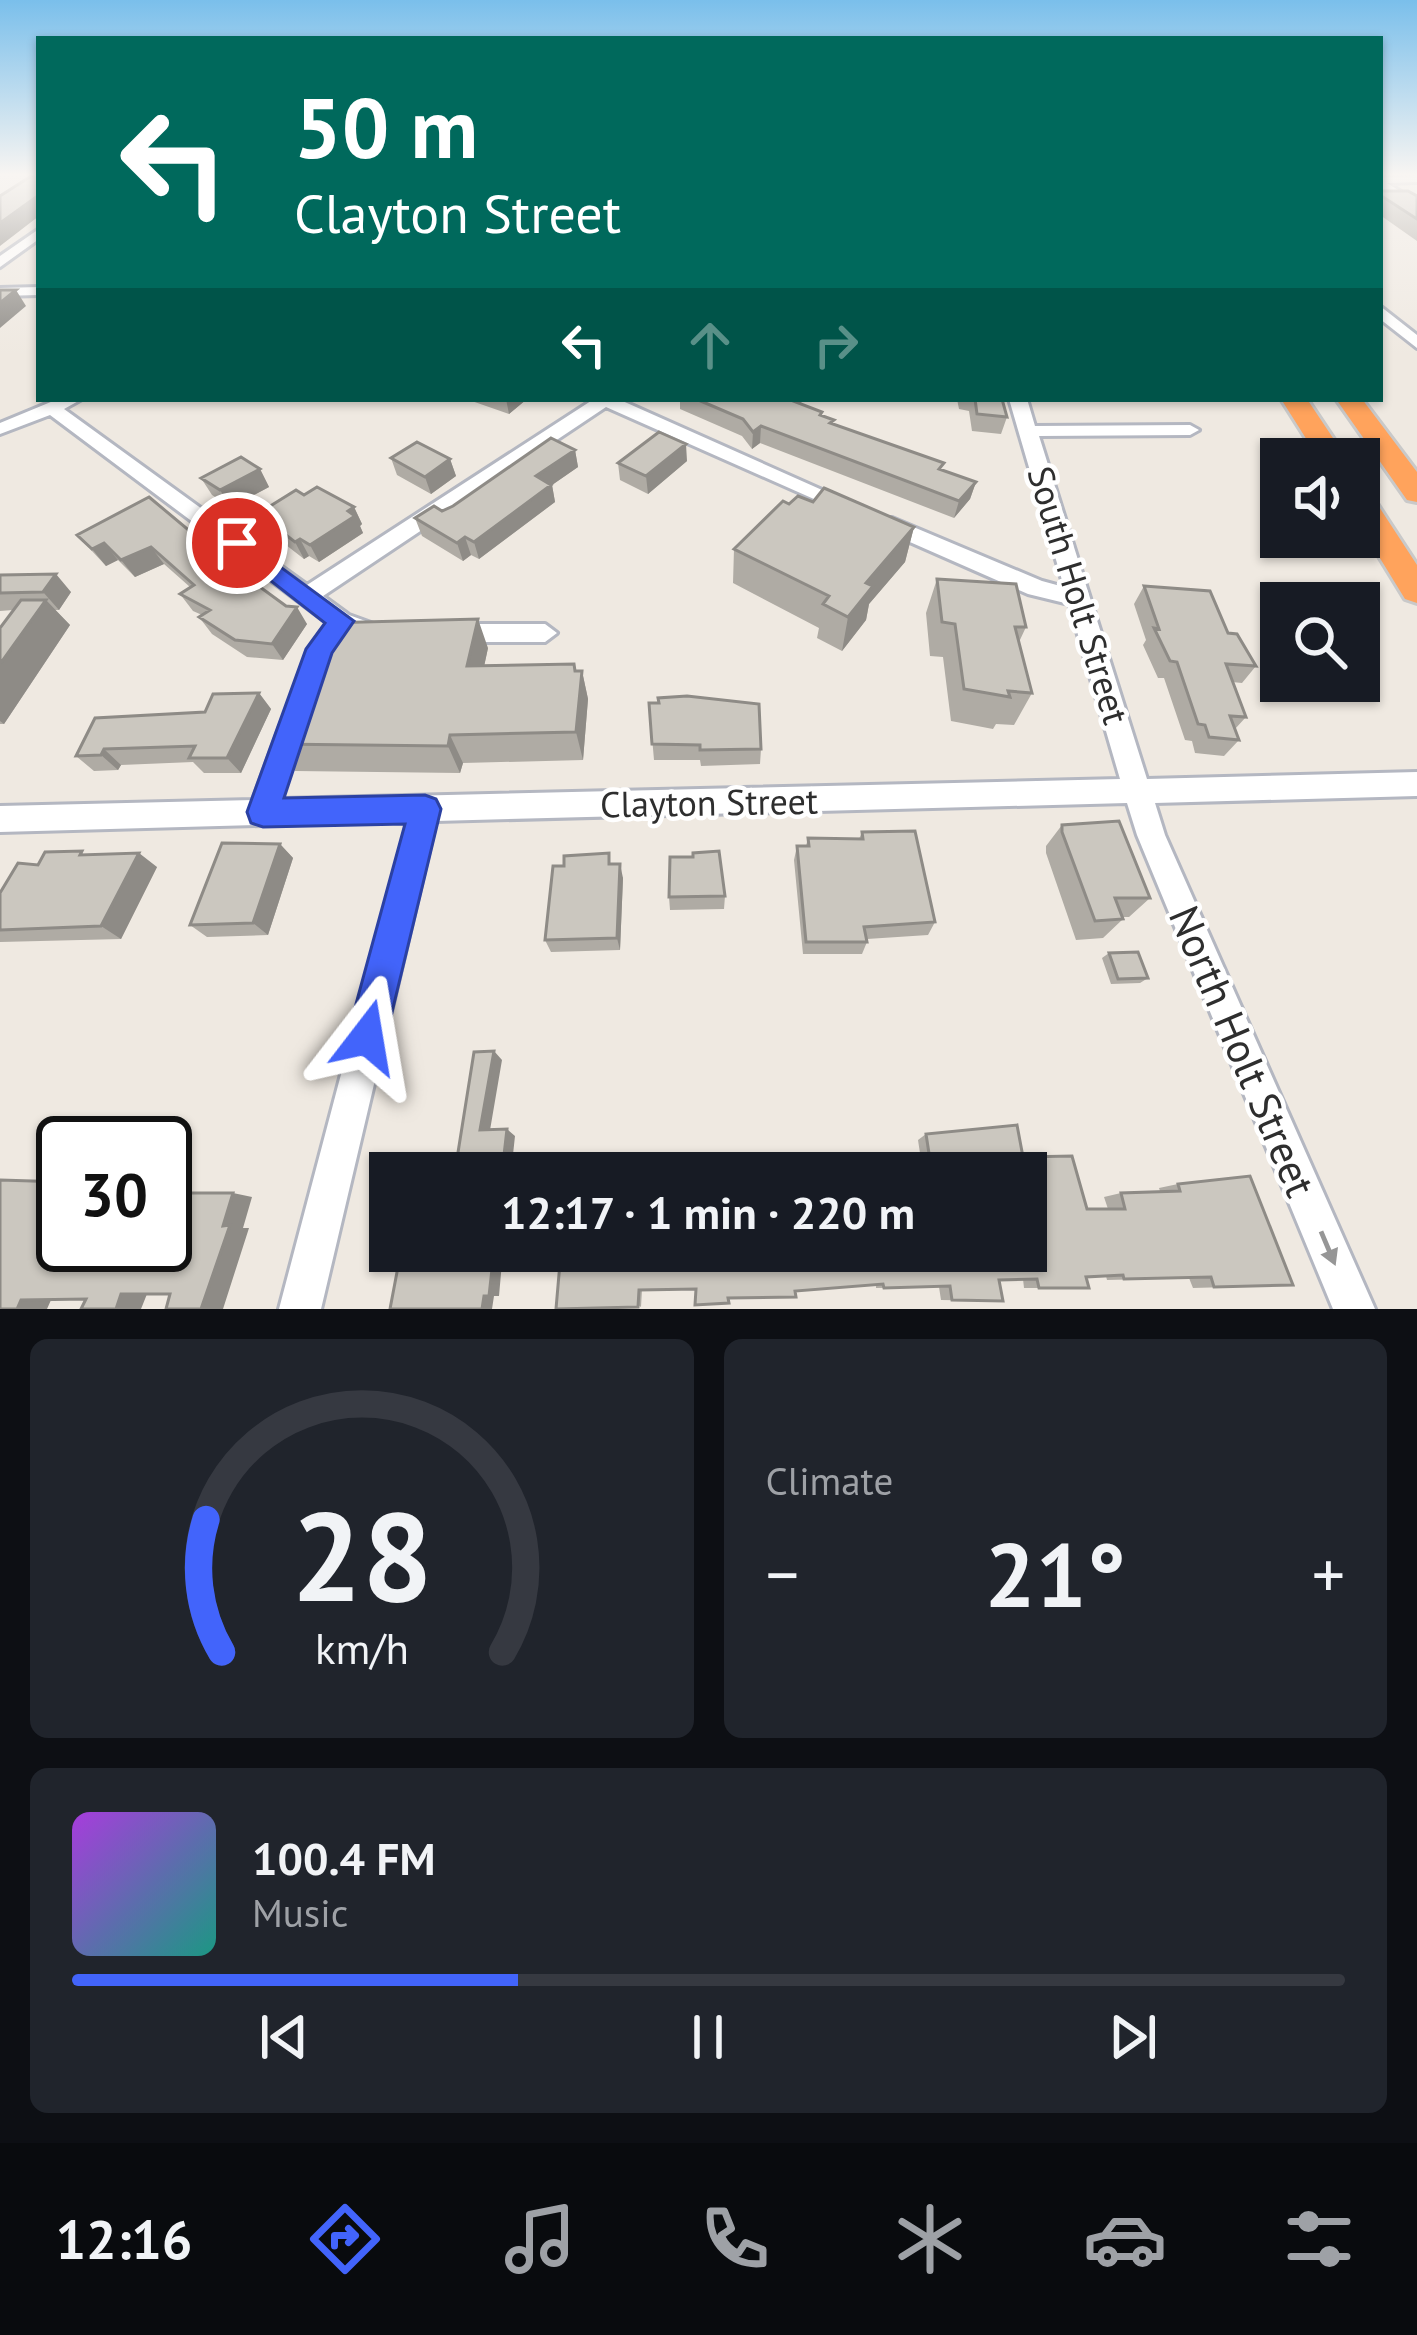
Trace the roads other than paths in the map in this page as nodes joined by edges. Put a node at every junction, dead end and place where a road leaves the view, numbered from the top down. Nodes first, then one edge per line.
1 (36, 234) edge
2 (0, 263) edge
3 (0, 292) edge
4 (36, 292) edge
5 (1383, 314) edge
6 (1417, 344) edge
7 (66, 402) edge
8 (601, 402) edge
9 (609, 402) edge
10 (1019, 402) edge
11 (1296, 402) edge
12 (1351, 402) edge
13 (52, 408) junction
14 (0, 428) edge
15 (1190, 430) dead end
16 (1029, 431) junction
17 (1319, 438) edge
18 (1417, 493) edge
19 (1380, 533) edge
20 (1417, 591) edge
21 (308, 595) junction
22 (1080, 599) junction
23 (341, 621) junction
24 (544, 633) dead end
25 (320, 649) edge
26 (302, 700) edge
27 (1417, 784) edge
28 (1138, 791) junction
29 (425, 809) junction
30 (263, 812) junction
31 (0, 819) edge
32 (300, 1309) edge
33 (1354, 1309) edge

1 - 2 street
3 - 4 street
5 - 6 street
7 - 13 street
8 - 21 street
9 - 22 street
10 - 16 street, South Holt Street
11 - 17 highway
12 - 18 highway
13 - 14 street
13 - 21 street
15 - 16 street
16 - 22 street, South Holt Street
19 - 20 highway
21 - 23 street
22 - 28 street, South Holt Street
23 - 24 street
23 - 25 street
26 - 30 street
27 - 28 street, Clayton Street
28 - 29 street, Clayton Street
28 -> 33 street, North Holt Street
29 - 30 street, Clayton Street
29 - 32 street
30 - 31 street, Clayton Street

